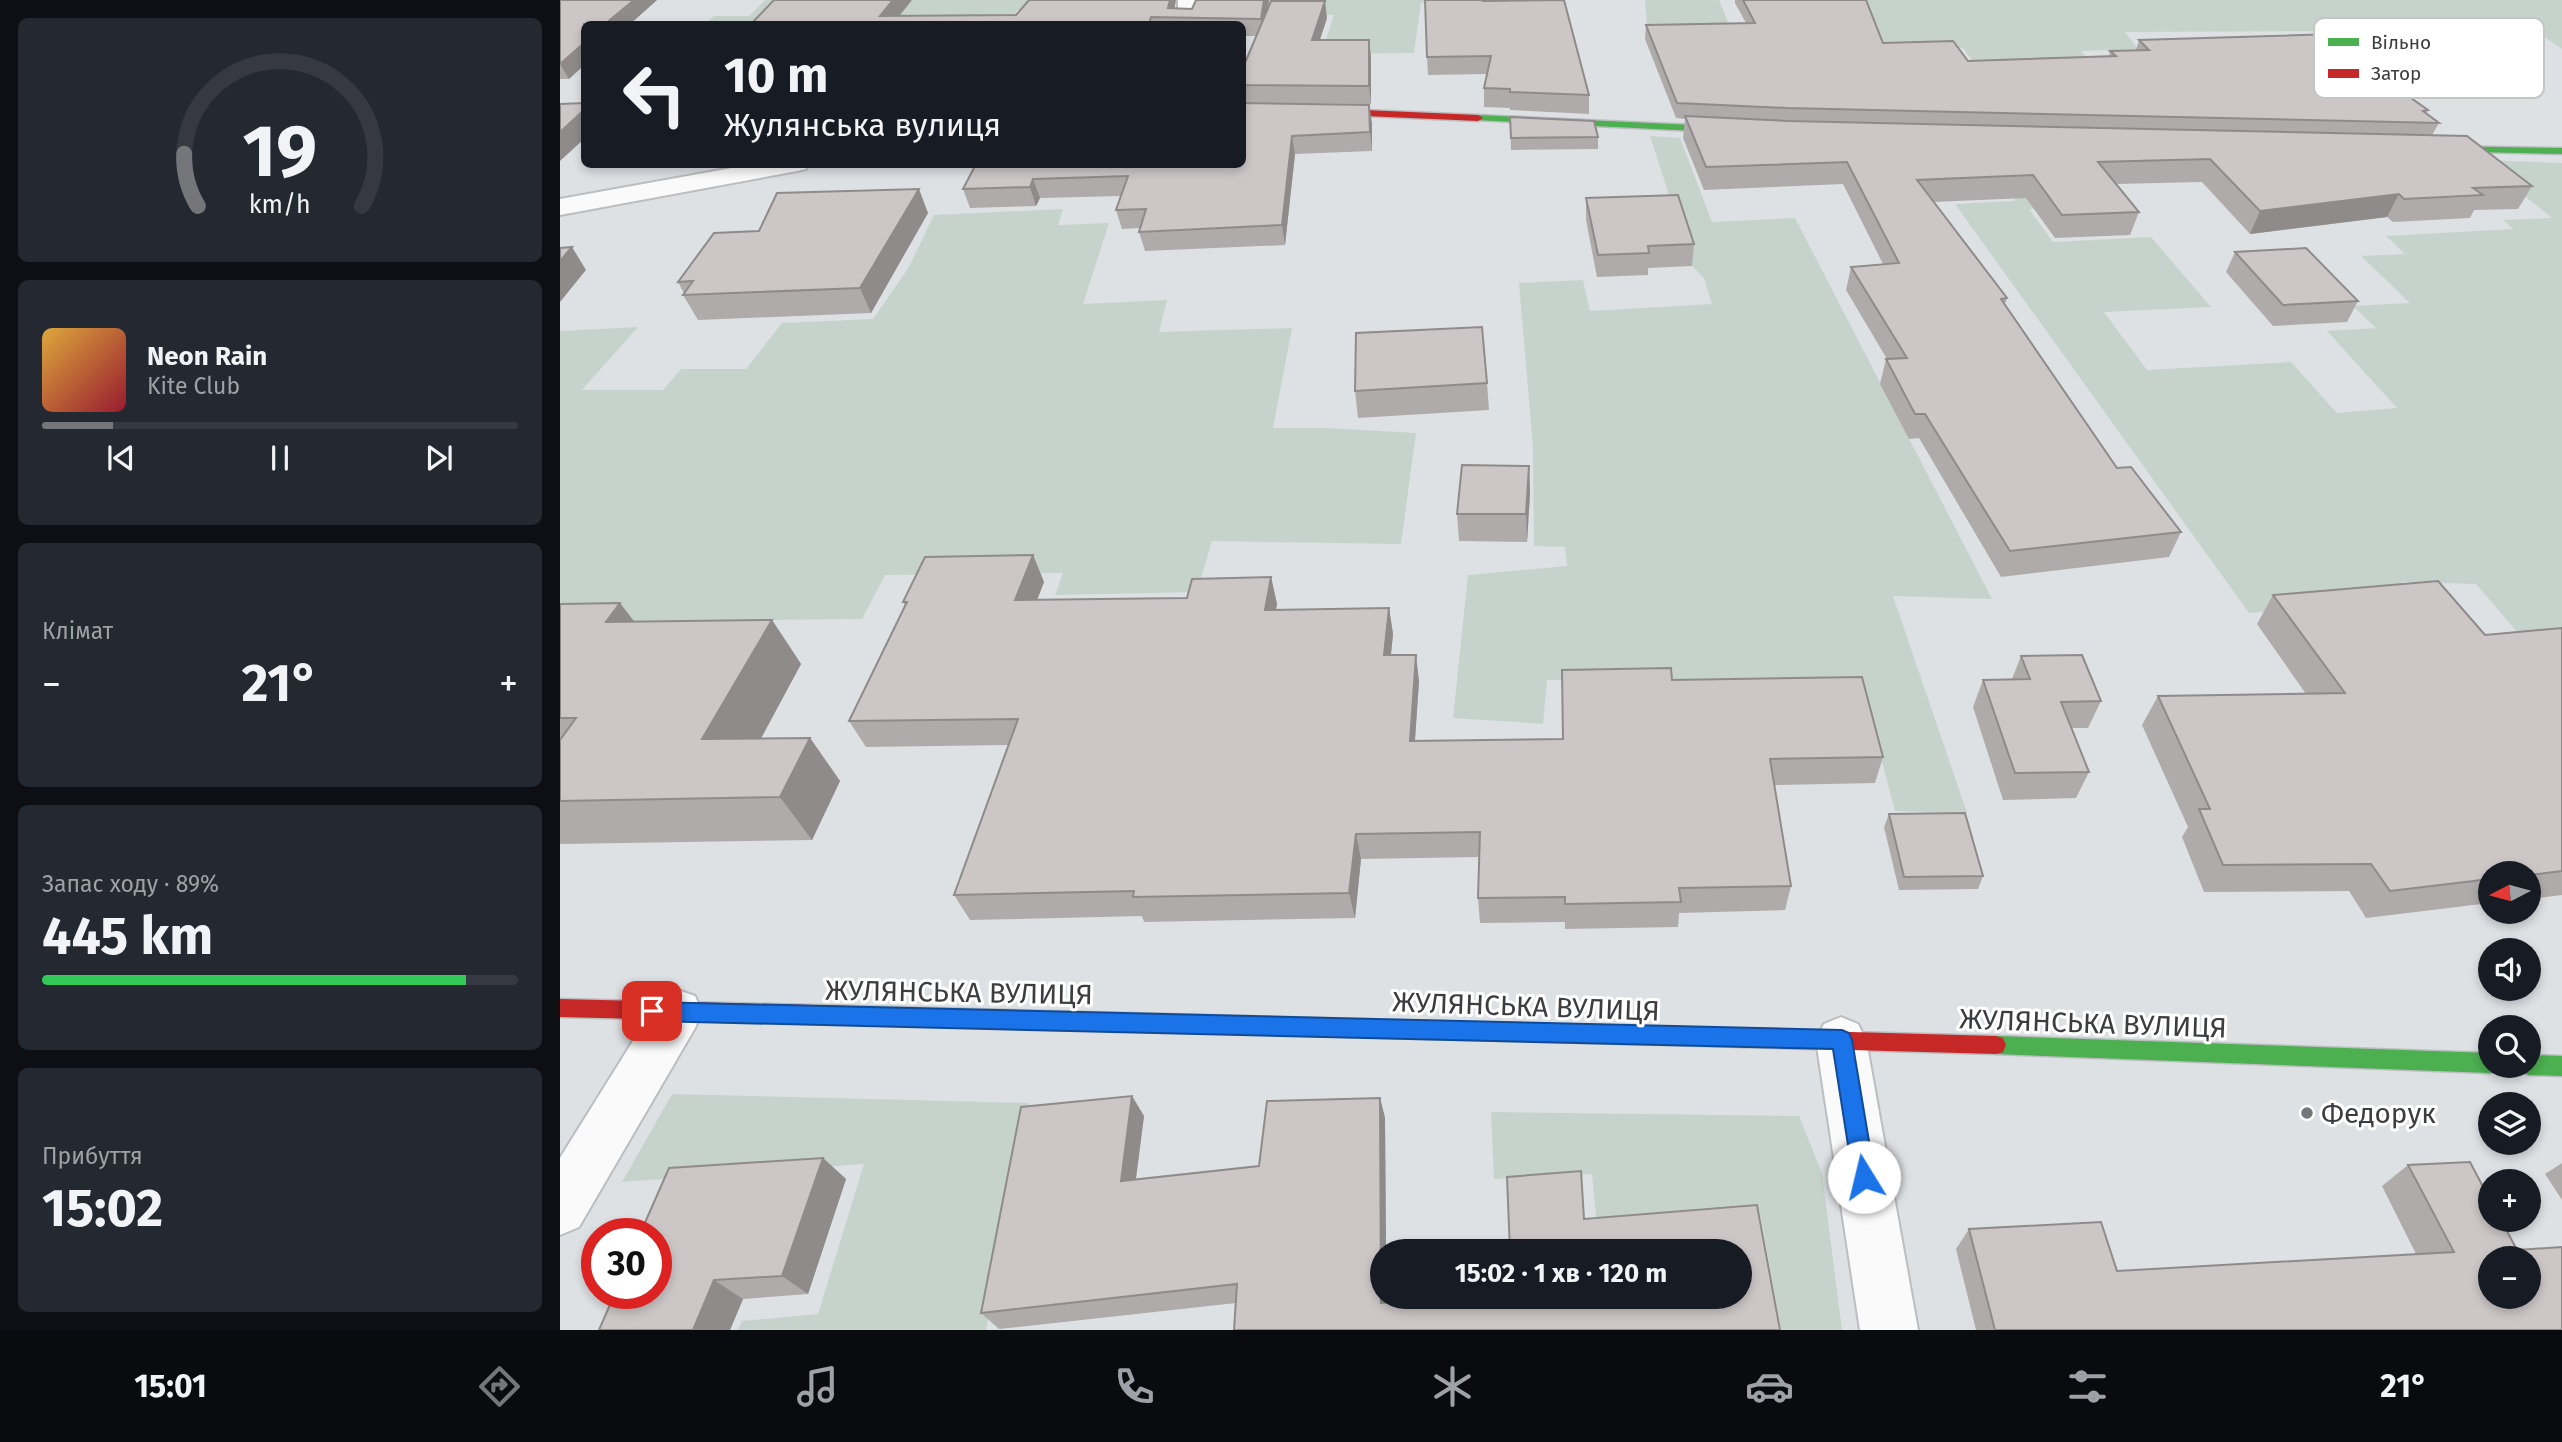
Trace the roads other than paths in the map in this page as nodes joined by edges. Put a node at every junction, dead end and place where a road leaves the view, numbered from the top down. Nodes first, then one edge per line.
1 (1188, 0) edge
2 (1185, 21) edge
3 (1246, 112) edge
4 (1758, 131) edge
5 (2424, 149) edge
6 (2562, 151) edge
7 (775, 168) edge
8 (560, 208) edge
9 (560, 1008) edge
10 (678, 1012) junction
11 (1842, 1040) junction
12 (2478, 1063) edge
13 (2541, 1065) edge
14 (2562, 1066) edge
15 (560, 1208) edge
16 (1889, 1330) edge

1 - 2 street
3 - 4 street
5 - 6 street
7 - 8 street
9 - 10 street, ЖУЛЯНСЬКА ВУЛИЦЯ
10 - 11 street, ЖУЛЯНСЬКА ВУЛИЦЯ
10 - 15 street
11 - 12 street, ЖУЛЯНСЬКА ВУЛИЦЯ
11 - 16 street
13 - 14 street

